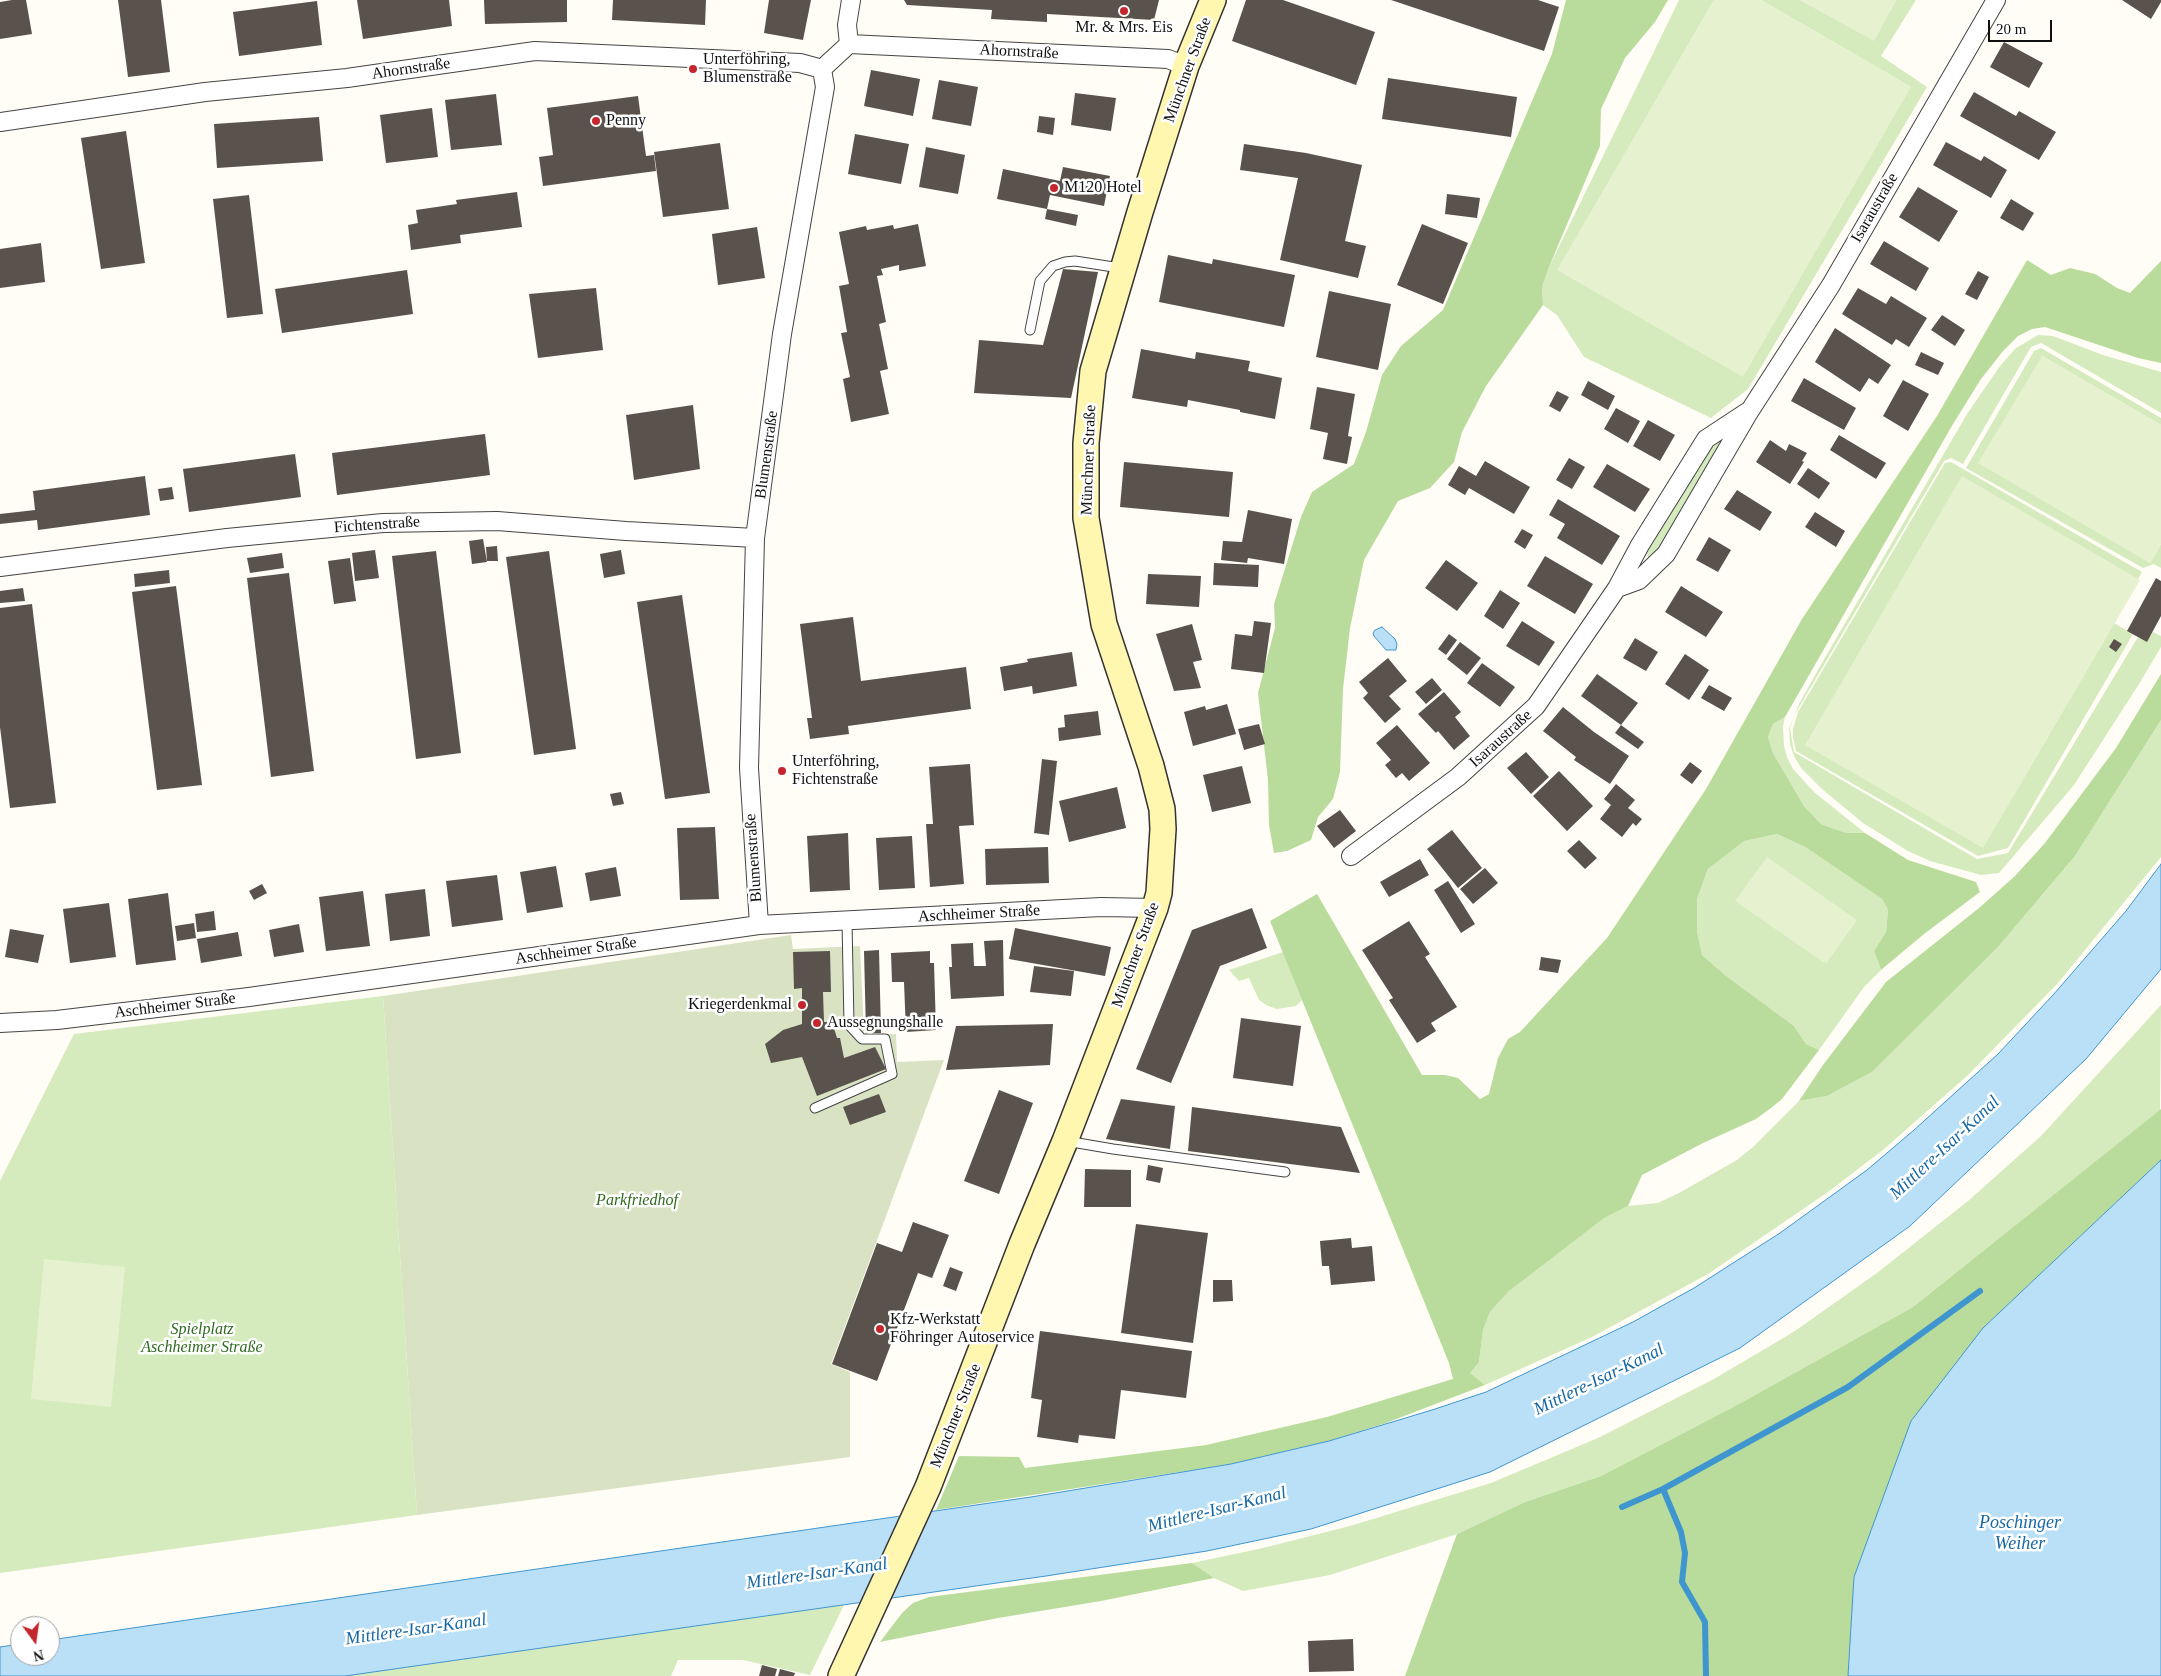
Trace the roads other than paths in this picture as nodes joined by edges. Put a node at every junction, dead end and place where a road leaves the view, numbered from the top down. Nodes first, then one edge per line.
1 (851, 0) edge
2 (1213, 0) edge
3 (1996, 0) edge
4 (849, 44) junction
5 (1186, 66) junction
6 (822, 69) junction
7 (0, 122) edge
8 (1123, 269) junction
9 (1030, 330) dead end
10 (1749, 412) junction
11 (755, 538) junction
12 (0, 567) edge
13 (1617, 588) junction
14 (1351, 856) dead end
15 (1155, 908) junction
16 (847, 920) junction
17 (759, 925) junction
18 (0, 1023) edge
19 (815, 1108) dead end
20 (1066, 1141) junction
21 (1285, 1172) dead end
22 (841, 1676) edge

1 - 4 street
2 - 5 main road, Münchner Straße
3 - 10 street, Isaraustraße
4 - 5 street, Ahornstraße
4 - 6 street
5 - 8 main road, Münchner Straße
6 - 7 street, Ahornstraße
6 - 11 street, Blumenstraße
8 - 9 lane
8 - 15 main road, Münchner Straße
10 - 13 street, Isaraustraße
10 - 13 street, Isaraustraße
11 - 12 street, Fichtenstraße
11 - 17 street, Blumenstraße
13 - 14 street, Isaraustraße
15 - 16 street, Aschheimer Straße
15 - 20 main road, Münchner Straße
16 - 17 street, Aschheimer Straße
16 - 19 lane
17 - 18 street, Aschheimer Straße
20 - 21 lane
20 - 22 main road, Münchner Straße

